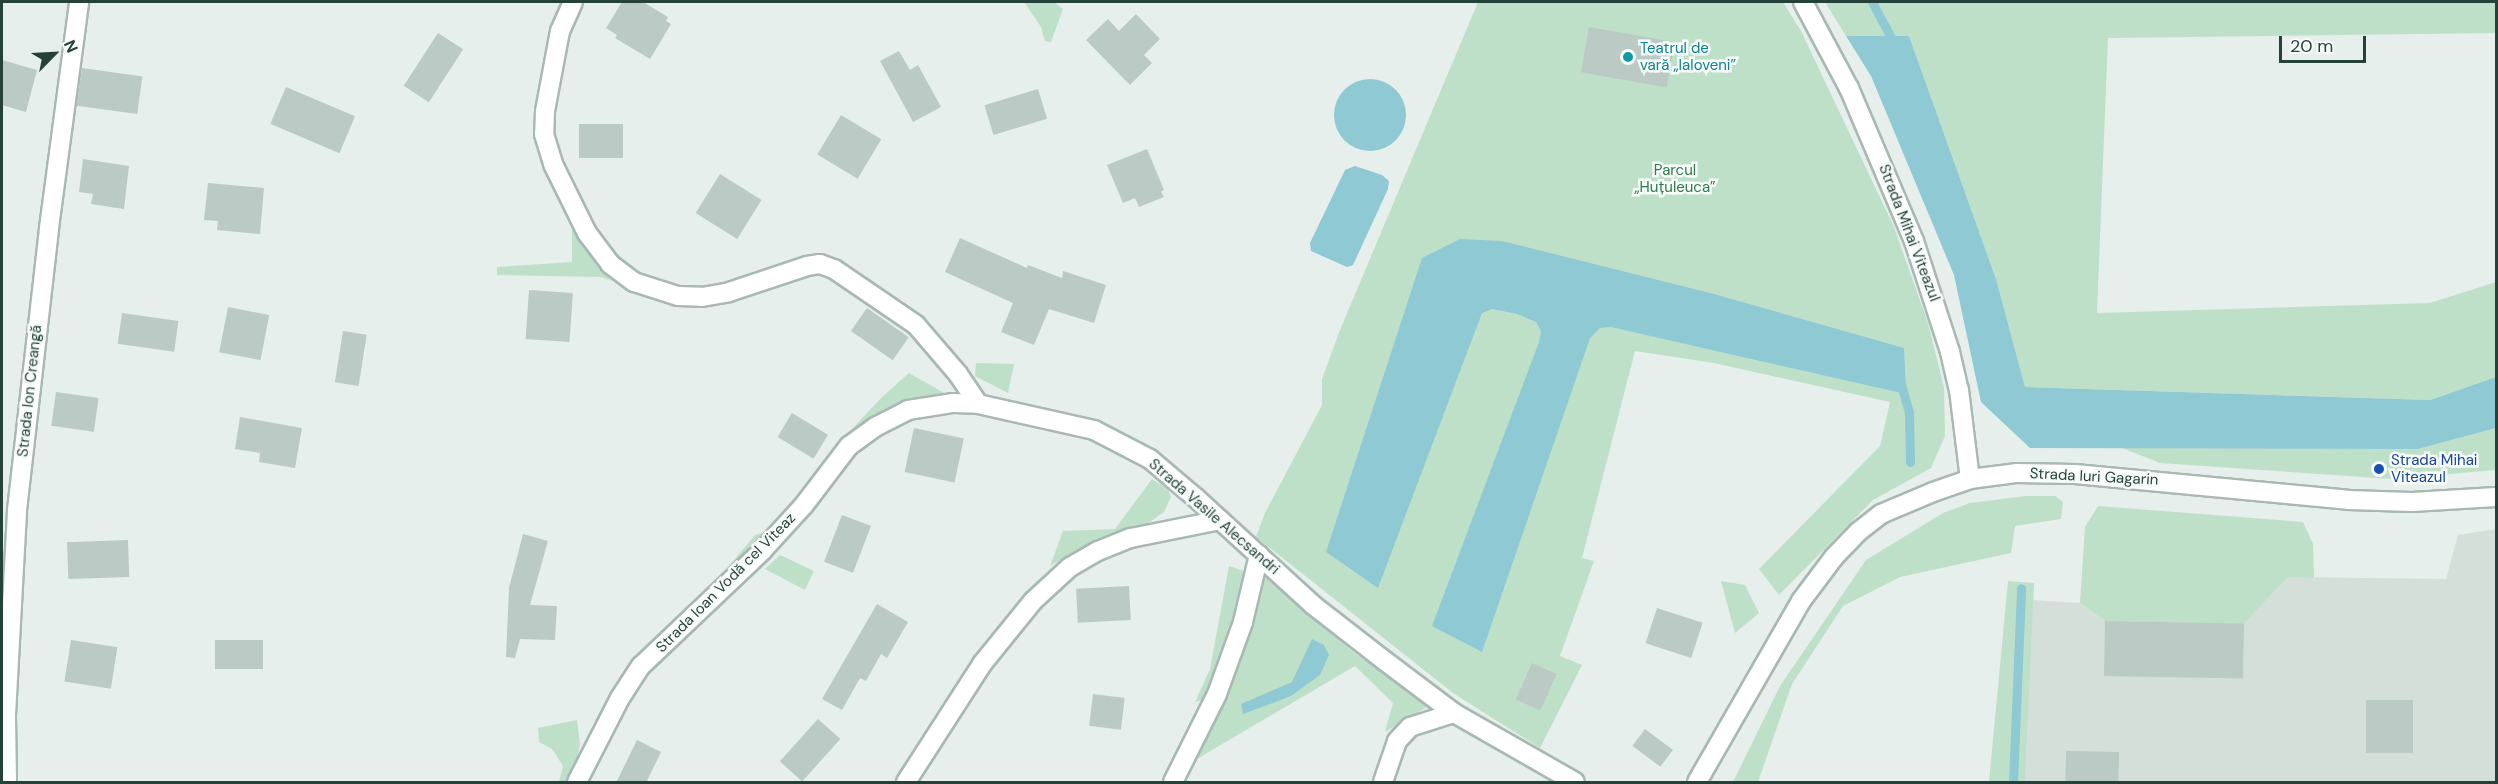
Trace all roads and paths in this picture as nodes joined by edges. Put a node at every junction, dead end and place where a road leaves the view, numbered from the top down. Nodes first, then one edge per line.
1 (79, 2) edge
2 (573, 2) edge
3 (1803, 2) edge
4 (978, 404) junction
5 (1970, 479) junction
6 (2496, 497) edge
7 (1220, 520) junction
8 (1260, 555) junction
9 (1454, 713) junction
10 (7, 783) edge
11 (577, 783) edge
12 (906, 783) edge
13 (1173, 783) edge
14 (1383, 783) edge
15 (1575, 783) edge
16 (1697, 783) edge

1 - 10 street, Strada Ion Creangă
2 - 4 street
3 - 5 street, Strada Mihai Viteazul
4 - 7 street, Strada Vasile Alecsandri
4 - 11 street, Strada Ioan Vodă cel Viteaz
5 - 6 street, Strada Iuri Gagarin
5 - 16 street, Strada Iuri Gagarin
7 - 8 street, Strada Vasile Alecsandri
7 - 12 street
8 - 9 street, Strada Vasile Alecsandri
8 - 13 street
9 - 14 street
9 - 15 street, Strada Vasile Alecsandri

